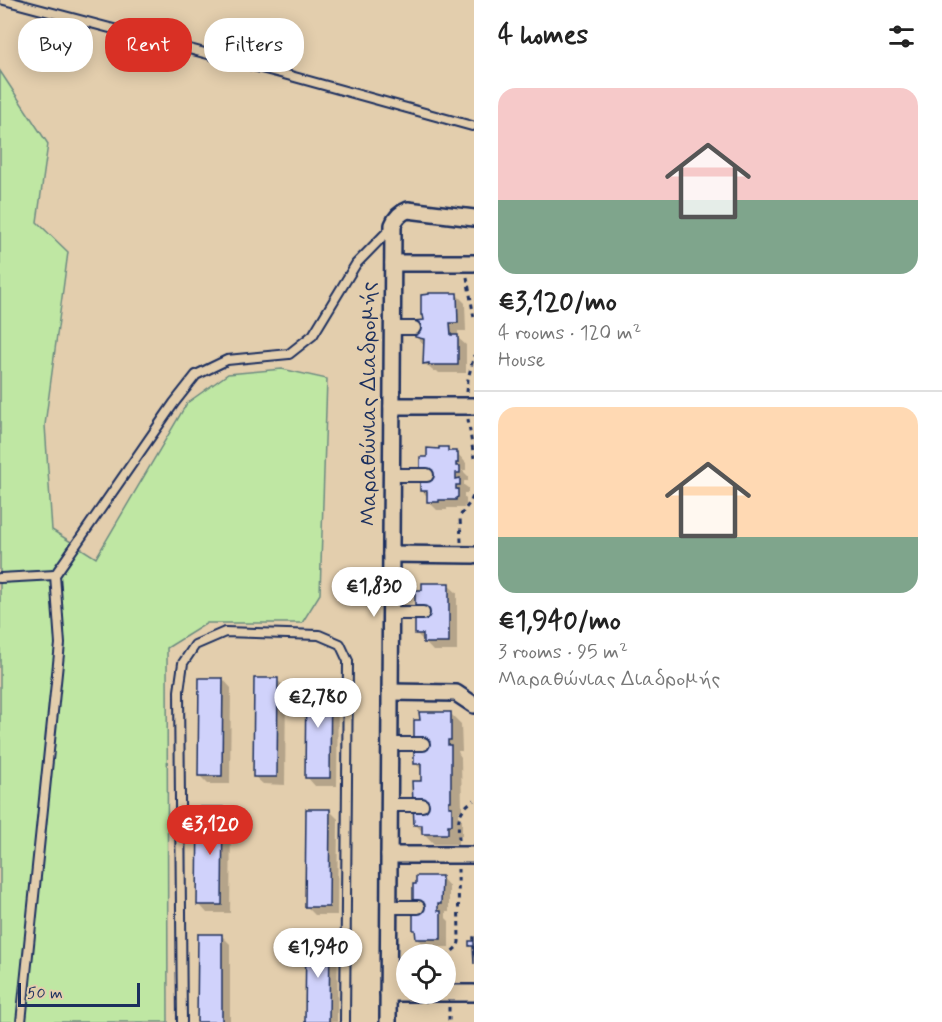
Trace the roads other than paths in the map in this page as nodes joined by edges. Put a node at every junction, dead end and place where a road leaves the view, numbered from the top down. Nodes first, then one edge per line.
1 (4, 0) edge
2 (472, 126) dead end
3 (474, 218) edge
4 (394, 222) junction
5 (393, 263) junction
6 (470, 263) edge
7 (392, 328) junction
8 (414, 328) dead end
9 (392, 406) junction
10 (474, 406) edge
11 (391, 475) junction
12 (427, 475) dead end
13 (391, 554) junction
14 (468, 555) edge
15 (55, 575) junction
16 (0, 578) edge
17 (390, 613) junction
18 (423, 613) dead end
19 (390, 692) junction
20 (474, 705) edge
21 (389, 744) junction
22 (423, 744) dead end
23 (389, 805) junction
24 (422, 805) dead end
25 (389, 855) junction
26 (464, 855) edge
27 (388, 907) junction
28 (418, 907) dead end
29 (388, 993) junction
30 (396, 993) edge
31 (456, 993) edge
32 (474, 993) edge
33 (21, 1022) edge
34 (182, 1022) edge
35 (345, 1022) edge
36 (388, 1022) edge

1 - 2 lane
3 - 4 street
4 - 5 street, Μαραθώνιας Διαδρομής
4 - 15 lane
5 - 6 street
5 - 7 street, Μαραθώνιας Διαδρομής
7 - 8 street
7 - 9 street, Μαραθώνιας Διαδρομής
9 - 10 street
9 - 11 street, Μαραθώνιας Διαδρομής
11 - 12 street
11 - 13 street, Μαραθώνιας Διαδρομής
13 - 14 street
13 - 17 street, Μαραθώνιας Διαδρομής
15 - 16 lane
15 - 33 lane
17 - 18 street
17 - 19 street, Μαραθώνιας Διαδρομής
19 - 20 street
19 - 21 street, Μαραθώνιας Διαδρομής
21 - 22 street
21 - 23 street, Μαραθώνιας Διαδρομής
23 - 24 street
23 - 25 street, Μαραθώνιας Διαδρομής
25 - 26 street
25 - 27 street, Μαραθώνιας Διαδρομής
27 - 28 street
27 - 29 street, Μαραθώνιας Διαδρομής
29 - 30 street
29 - 36 street, Μαραθώνιας Διαδρομής
31 - 32 street
34 - 35 lane

